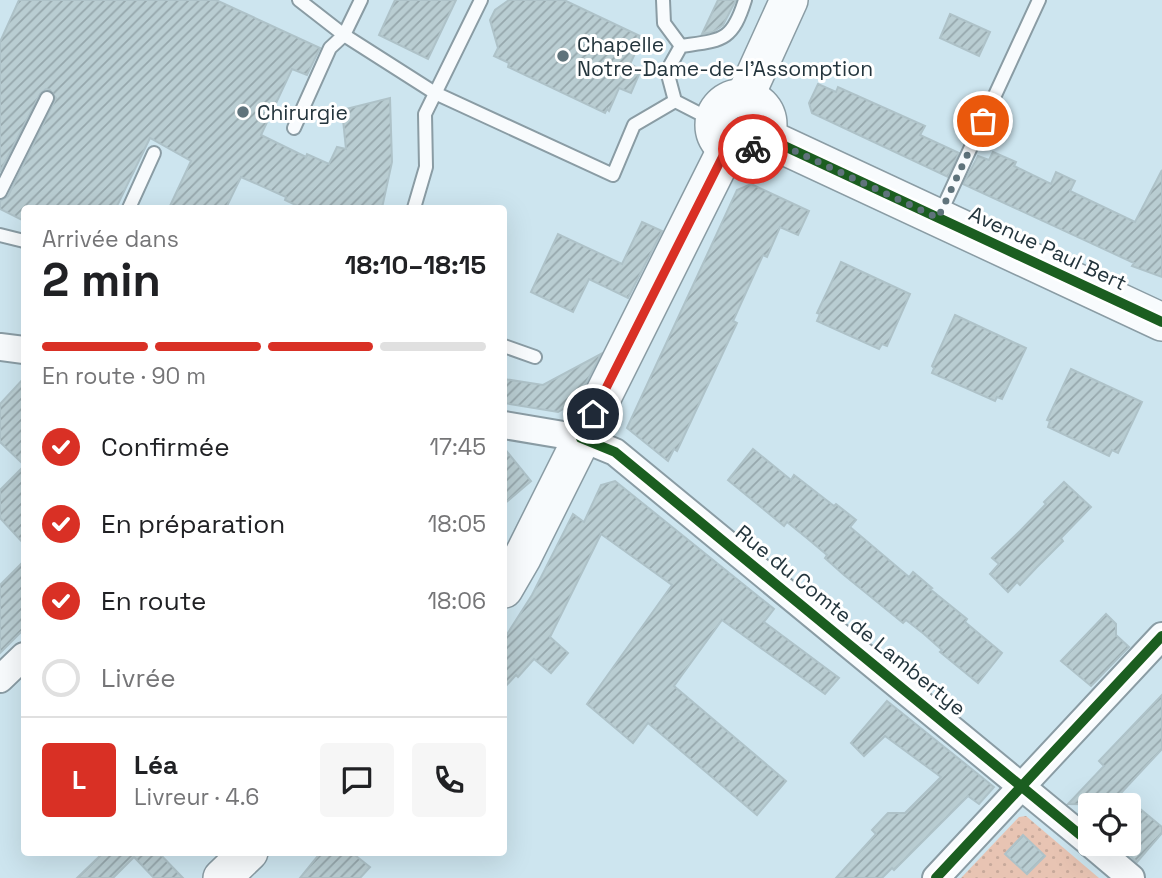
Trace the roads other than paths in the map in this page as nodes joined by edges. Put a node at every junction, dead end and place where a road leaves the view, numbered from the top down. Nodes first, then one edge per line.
1 (299, 0) edge
2 (360, 0) edge
3 (481, 0) edge
4 (663, 0) edge
5 (745, 0) edge
6 (789, 0) edge
7 (1039, 0) edge
8 (344, 35) junction
9 (681, 46) junction
10 (435, 93) junction
11 (47, 98) dead end
12 (744, 99) junction
13 (675, 101) junction
14 (294, 128) dead end
15 (721, 134) junction
16 (765, 137) junction
17 (154, 153) dead end
18 (0, 192) edge
19 (131, 205) edge
20 (415, 205) edge
21 (938, 218) junction
22 (0, 235) edge
23 (21, 240) edge
24 (1162, 322) edge
25 (0, 347) edge
26 (507, 347) edge
27 (21, 350) edge
28 (535, 357) dead end
29 (507, 426) edge
30 (581, 438) junction
31 (507, 584) edge
32 (1162, 636) edge
33 (21, 659) edge
34 (0, 678) edge
35 (1023, 786) junction
36 (1078, 832) edge
37 (244, 856) edge
38 (1106, 856) edge
39 (222, 878) edge
40 (936, 878) edge
41 (1131, 878) edge

1 - 8 lane
2 - 8 lane
3 - 10 lane
4 - 9 lane
5 - 9 lane
6 - 12 main road
7 - 21 lane
8 - 10 lane
8 - 14 lane
9 - 13 lane
10 - 13 lane
10 - 20 lane
11 - 18 lane
12 - 15 main road
12 - 16 main road
13 - 15 lane
15 - 16 main road
15 - 30 main road
16 - 21 main road, Avenue Paul Bert
17 - 19 lane
21 - 24 main road, Avenue Paul Bert
22 - 23 lane
25 - 27 street
26 - 28 lane
29 - 30 street, Rue du Comte de Lambertye
30 - 31 main road
30 - 35 street, Rue du Comte de Lambertye
32 - 35 street
33 - 34 street
35 - 36 street, Rue du Comte de Lambertye
35 - 40 street
37 - 39 main road
38 - 41 street, Rue du Comte de Lambertye

